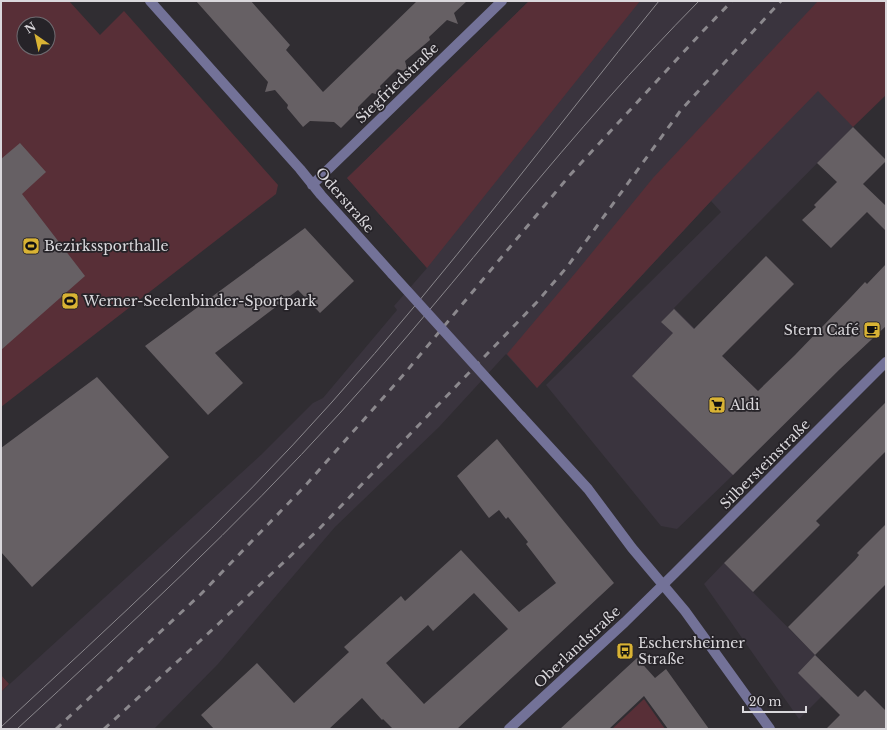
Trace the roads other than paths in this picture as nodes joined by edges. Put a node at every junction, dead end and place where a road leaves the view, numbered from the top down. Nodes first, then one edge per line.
1 (502, 1) edge
2 (153, 2) edge
3 (312, 185) junction
4 (886, 362) edge
5 (663, 585) junction
6 (509, 729) edge
7 (770, 729) edge

1 - 3 street, Siegfriedstraße
2 - 3 street, Oderstraße
3 - 5 street, Oderstraße, bridge
4 - 5 street, Silbersteinstraße
5 - 6 street, Oberlandstraße
5 - 7 street

